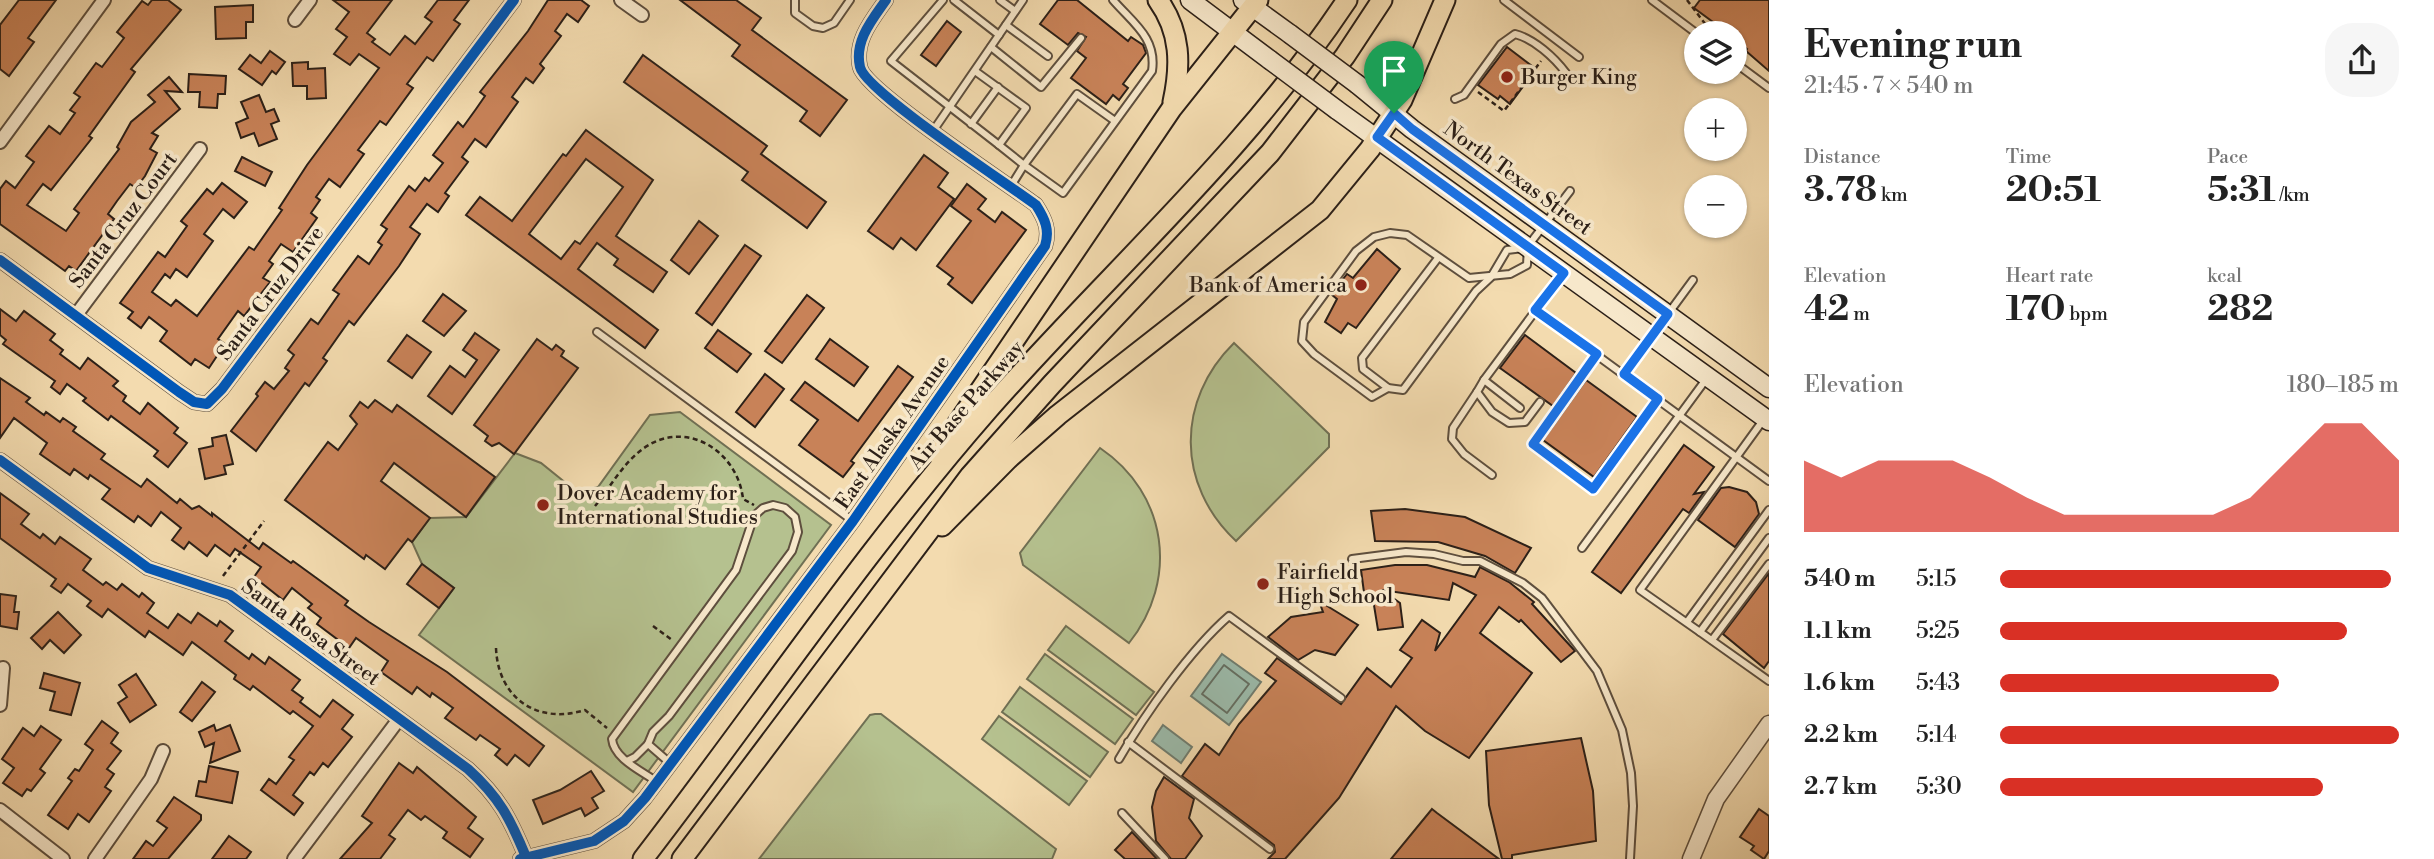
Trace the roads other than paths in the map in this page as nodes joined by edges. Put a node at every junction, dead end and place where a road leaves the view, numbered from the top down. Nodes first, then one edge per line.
1 (104, 0) edge
2 (310, 0) edge
3 (514, 0) edge
4 (621, 0) edge
5 (795, 0) edge
6 (850, 0) edge
7 (886, 0) edge
8 (943, 0) edge
9 (954, 0) edge
10 (1000, 0) edge
11 (1023, 0) edge
12 (1113, 0) edge
13 (1158, 0) edge
14 (1190, 0) edge
15 (1347, 0) edge
16 (1382, 0) edge
17 (1445, 0) edge
18 (1504, 0) edge
19 (1653, 0) edge
20 (1251, 2) edge
21 (1015, 12) junction
22 (642, 15) dead end
23 (295, 20) dead end
24 (1684, 24) edge
25 (1006, 25) junction
26 (1231, 32) junction
27 (999, 35) junction
28 (1081, 38) dead end
29 (991, 47) junction
30 (1048, 56) dead end
31 (1580, 57) dead end
32 (975, 71) junction
33 (1747, 72) edge
34 (1566, 73) dead end
35 (998, 87) junction
36 (1769, 88) edge
37 (1455, 99) dead end
38 (950, 107) junction
39 (1172, 108) junction
40 (1394, 113) junction
41 (1115, 121) junction
42 (971, 124) junction
43 (933, 131) junction
44 (1377, 137) junction
45 (0, 142) edge
46 (999, 145) junction
47 (201, 149) dead end
48 (1024, 165) junction
49 (1011, 186) junction
50 (1570, 191) dead end
51 (1544, 225) junction
52 (1528, 246) junction
53 (1438, 258) junction
54 (0, 260) edge
55 (1564, 273) junction
56 (1491, 277) junction
57 (1693, 280) dead end
58 (1535, 310) junction
59 (1668, 314) junction
60 (76, 315) junction
61 (597, 332) dead end
62 (1651, 337) junction
63 (1597, 354) junction
64 (1624, 374) junction
65 (1708, 377) junction
66 (1484, 380) junction
67 (1388, 388) junction
68 (1769, 388) edge
69 (1477, 392) junction
70 (1658, 399) junction
71 (1541, 401) dead end
72 (1520, 408) dead end
73 (1680, 415) junction
74 (1767, 419) edge
75 (1737, 456) junction
76 (0, 460) edge
77 (1492, 475) dead end
78 (1769, 481) edge
79 (1769, 510) edge
80 (853, 521) junction
81 (885, 538) junction
82 (1769, 539) edge
83 (1582, 548) dead end
84 (907, 556) junction
85 (1352, 559) dead end
86 (1769, 564) edge
87 (1687, 622) junction
88 (1700, 632) junction
89 (1712, 640) junction
90 (3, 668) dead end
91 (1769, 681) edge
92 (1341, 698) dead end
93 (0, 705) edge
94 (399, 719) junction
95 (1769, 724) edge
96 (1128, 742) junction
97 (648, 744) junction
98 (163, 751) dead end
99 (1119, 759) dead end
100 (627, 761) junction
101 (671, 764) junction
102 (657, 782) junction
103 (0, 810) edge
104 (1122, 813) dead end
105 (1270, 849) dead end
106 (523, 858) edge
107 (63, 859) edge
108 (95, 859) edge
109 (295, 859) edge
110 (643, 859) edge
111 (682, 859) edge
112 (1166, 859) edge
113 (1630, 859) edge
114 (1690, 859) edge

1 - 45 street
2 - 23 street
3 - 60 street, Santa Cruz Drive
4 - 22 street
5 - 6 lane
7 - 43 street, East Alaska Avenue
8 - 38 lane
9 - 27 lane
10 - 21 lane
11 - 21 lane
12 - 41 lane
13 - 39 main road
14 - 26 main road
15 - 81 main road, Air Base Parkway
16 - 84 main road
17 - 40 main road
18 - 31 lane
19 - 24 lane
20 - 26 main road
20 - 40 main road, North Texas Street, bridge
21 - 25 lane
25 - 27 lane
25 - 30 lane
26 - 39 main road
26 - 44 main road, bridge
27 - 29 lane
28 - 29 lane
29 - 32 lane
32 - 35 lane
32 - 38 lane
33 - 36 lane
34 - 37 lane
35 - 42 lane
35 - 46 lane
38 - 42 lane
38 - 43 lane
39 - 81 main road
40 - 44 main road
40 - 51 main road, North Texas Street
41 - 48 lane
41 - 48 lane
42 - 46 lane
43 - 49 street, East Alaska Avenue
44 - 52 main road
44 - 84 main road
46 - 48 lane
47 - 60 street, Santa Cruz Court
48 - 49 lane
49 - 80 street, East Alaska Avenue
50 - 51 lane
51 - 52 lane
51 - 59 main road, North Texas Street
52 - 55 main road
52 - 56 lane
52 - 56 lane
53 - 56 lane
53 - 67 lane
53 - 67 lane
54 - 60 street, Santa Cruz Drive
55 - 58 lane
55 - 62 main road
56 - 67 lane
57 - 59 lane
58 - 63 lane
58 - 66 lane
59 - 62 lane
59 - 68 main road, North Texas Street
61 - 80 lane
62 - 64 lane
62 - 65 main road
63 - 64 lane
63 - 70 lane
64 - 70 lane
65 - 73 lane
65 - 74 main road
66 - 69 lane
66 - 72 lane
69 - 71 lane
69 - 77 lane
70 - 73 lane
73 - 75 lane
73 - 83 lane
74 - 75 lane
75 - 78 lane
75 - 87 lane
76 - 94 street, Santa Rosa Street
79 - 87 lane
80 - 101 street, East Alaska Avenue
81 - 110 main road, Air Base Parkway
82 - 88 lane
84 - 111 main road
85 - 113 lane
86 - 89 lane
87 - 88 lane
88 - 89 lane
89 - 91 lane
90 - 93 street
92 - 96 lane
94 - 106 street, Santa Rosa Street
94 - 109 street
95 - 114 street
96 - 99 lane
96 - 105 lane
97 - 100 lane
97 - 100 lane
97 - 101 lane
98 - 108 street
100 - 102 lane
101 - 102 street, East Alaska Avenue
102 - 106 street, East Alaska Avenue
103 - 107 street
104 - 112 lane

